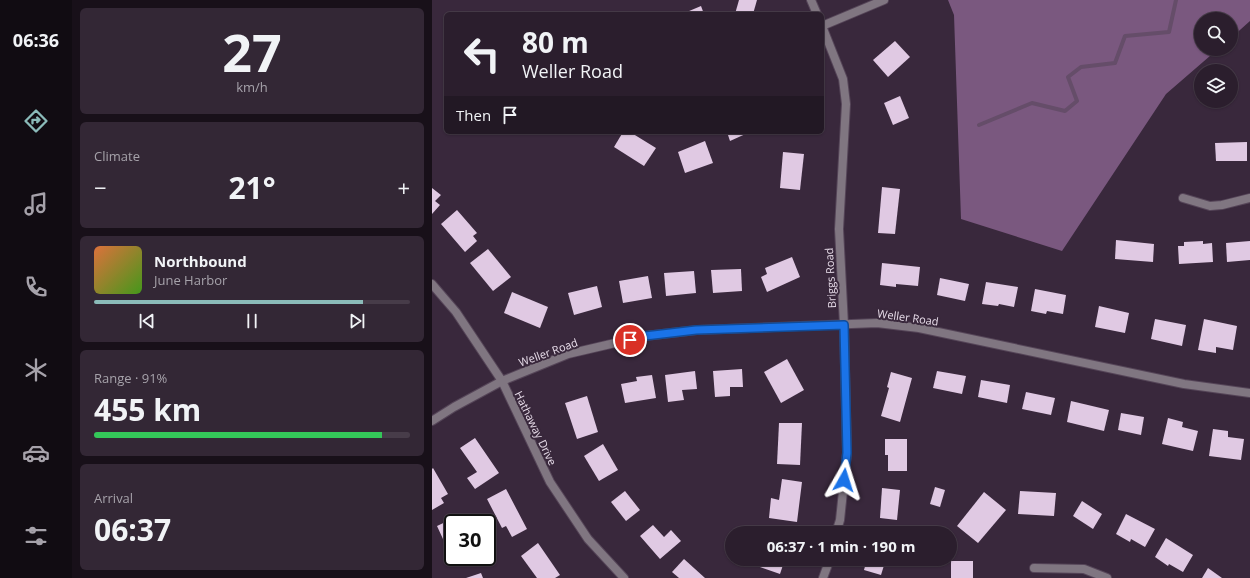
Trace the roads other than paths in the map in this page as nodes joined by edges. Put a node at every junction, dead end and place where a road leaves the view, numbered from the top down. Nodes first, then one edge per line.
1 (811, 0) edge
2 (884, 0) edge
3 (816, 12) edge
4 (824, 25) edge
5 (824, 31) edge
6 (1183, 198) dead end
7 (1250, 198) edge
8 (432, 284) edge
9 (844, 325) junction
10 (502, 381) junction
11 (1250, 393) edge
12 (432, 421) edge
13 (838, 526) edge
14 (827, 566) edge
15 (1034, 568) dead end
16 (624, 578) edge
17 (823, 578) edge
18 (1107, 578) edge

1 - 3 street
2 - 4 street
5 - 9 street, Briggs Road
6 - 7 street
8 - 10 street, Hathaway Drive
9 - 10 street, Weller Road
9 - 11 street, Weller Road
9 - 13 street, Briggs Road
10 - 12 street, Weller Road
10 - 16 street, Hathaway Drive
14 - 17 street
15 - 18 street

